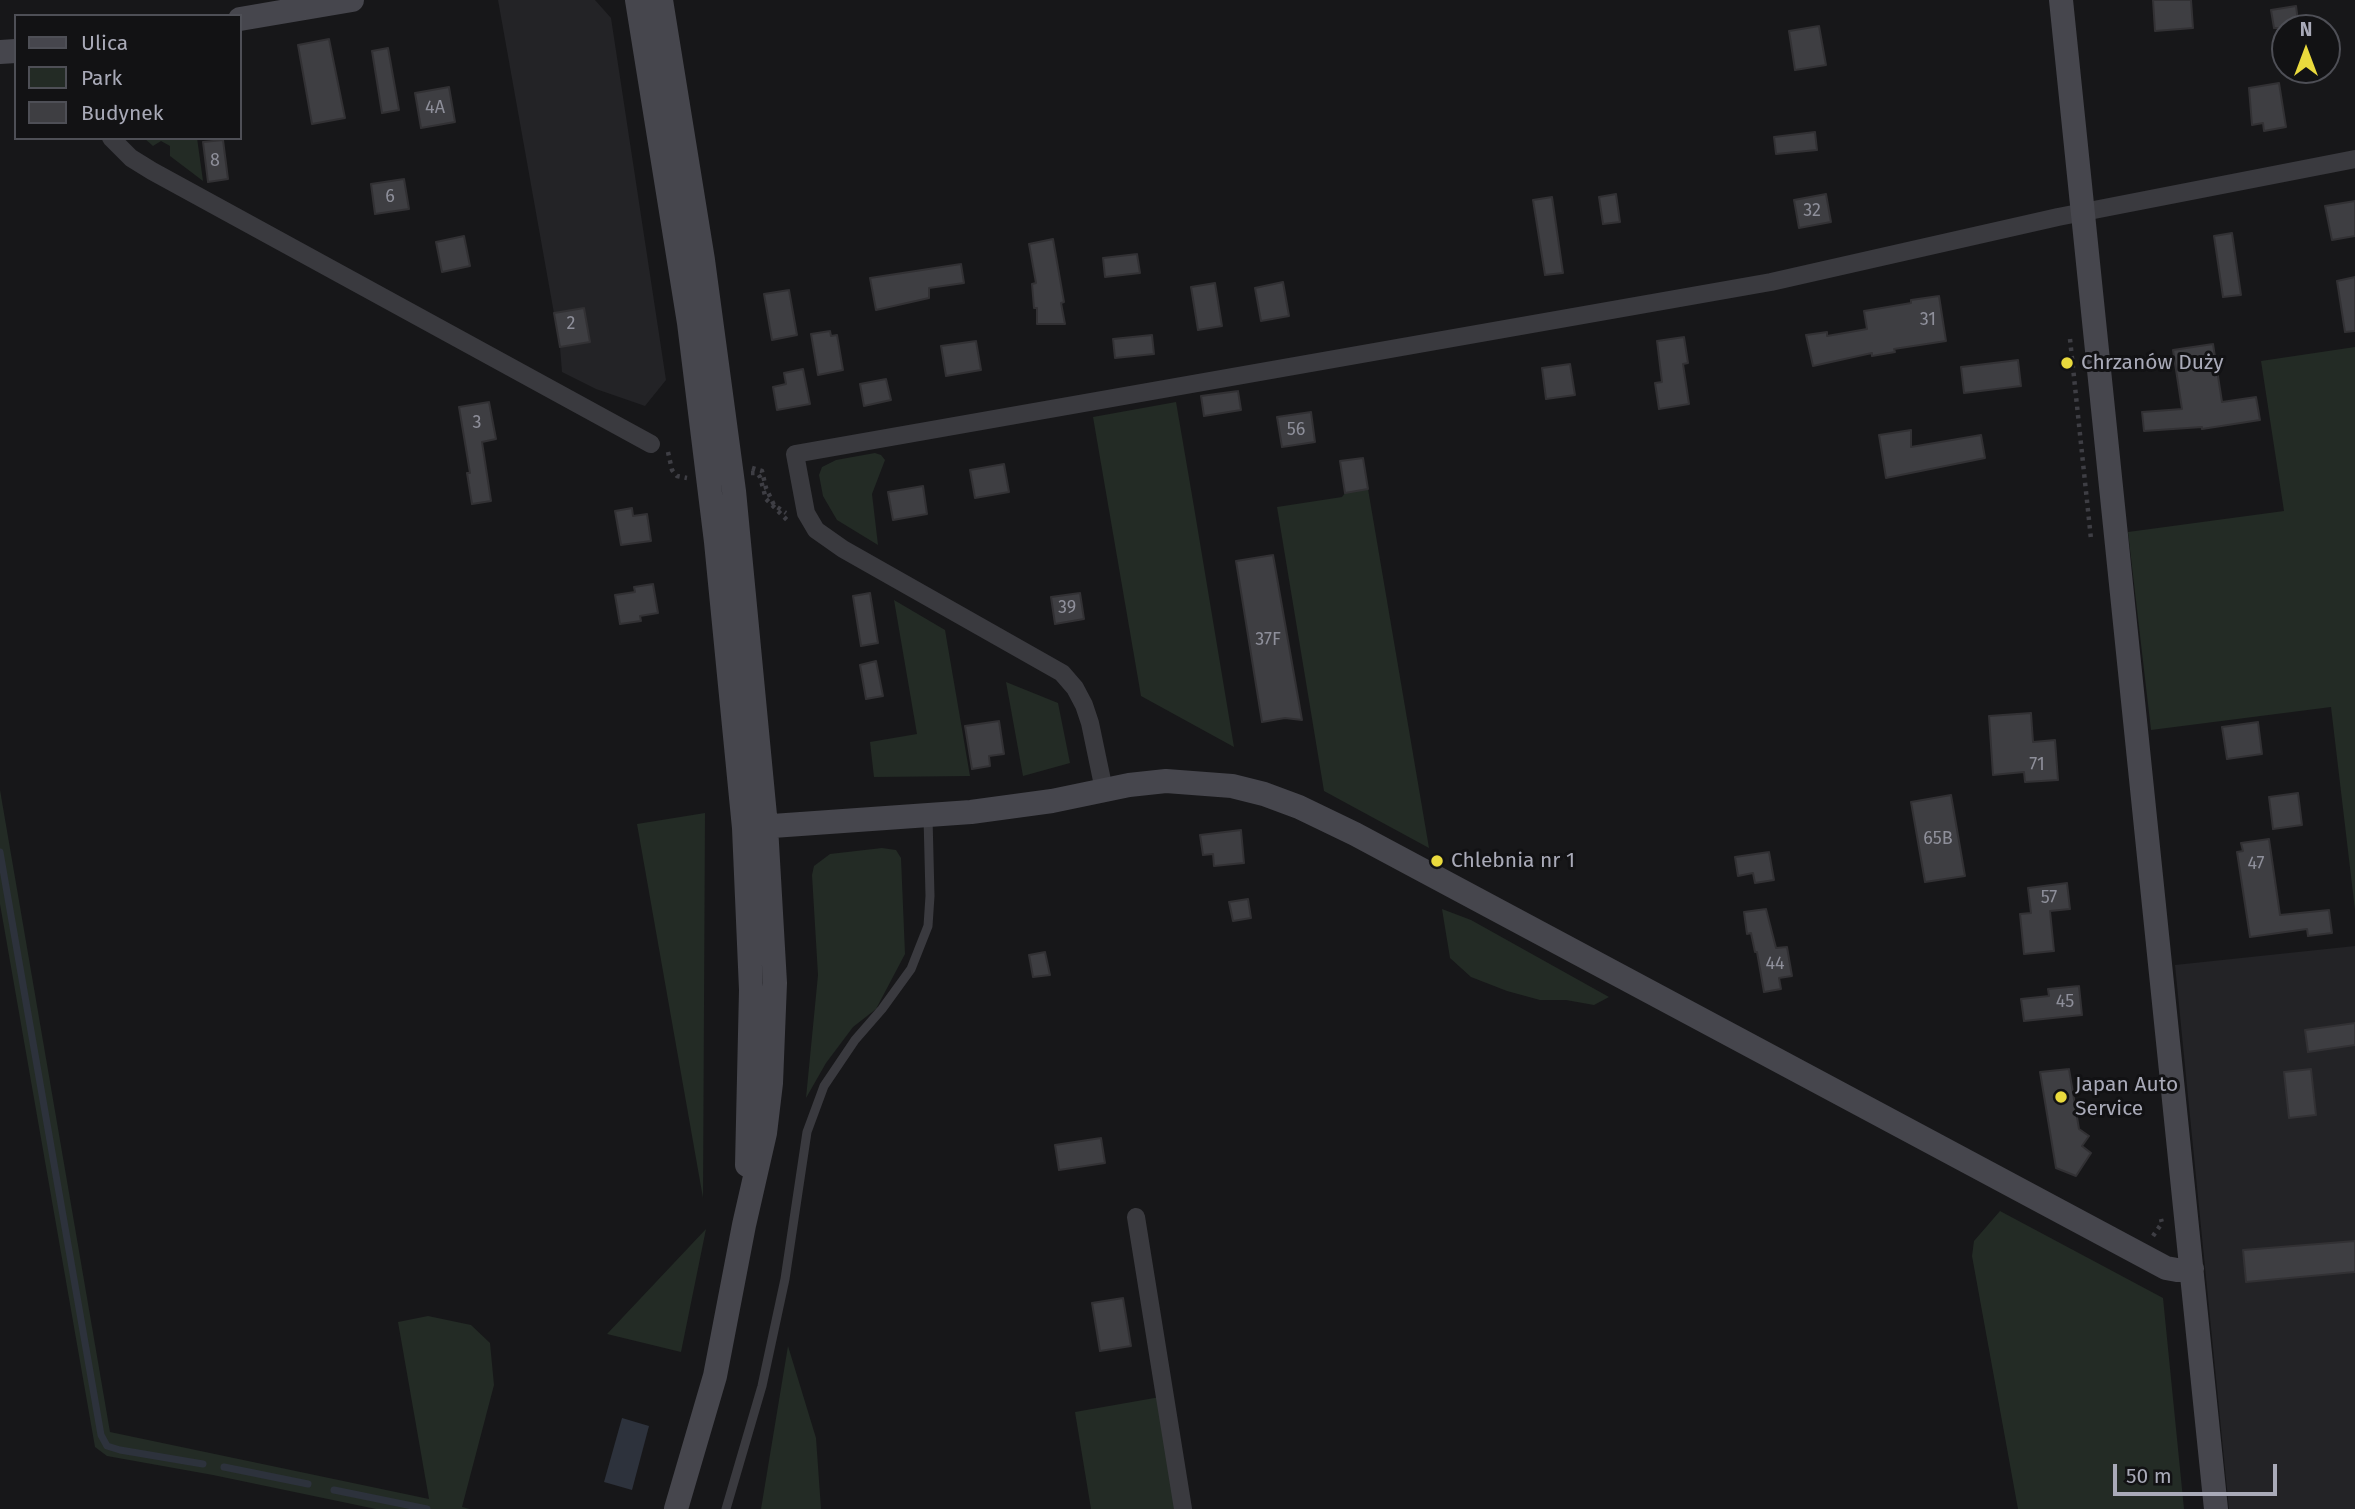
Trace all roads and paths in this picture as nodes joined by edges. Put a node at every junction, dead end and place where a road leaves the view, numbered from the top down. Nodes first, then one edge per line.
1 (352, 0) edge
2 (638, 0) edge
3 (661, 0) edge
4 (2061, 0) edge
5 (242, 19) edge
6 (113, 140) edge
7 (2355, 159) edge
8 (2082, 213) junction
9 (646, 441) junction
10 (740, 471) dead end
11 (687, 474) dead end
12 (700, 478) dead end
13 (809, 518) junction
14 (1104, 790) junction
15 (928, 816) junction
16 (755, 827) junction
17 (1136, 1217) dead end
18 (2192, 1269) junction
19 (677, 1509) edge
20 (726, 1509) edge
21 (1183, 1509) edge
22 (2216, 1509) edge

1 - 5 street
2 - 16 street
3 - 16 street
4 - 8 street
6 - 9 street
7 - 8 street
8 - 13 street
8 - 18 street
9 - 11 path
9 - 12 path
10 - 13 path
13 - 14 street
14 - 15 street
14 - 18 street
15 - 16 street
15 - 20 lane
16 - 19 street
17 - 21 street
18 - 22 street

